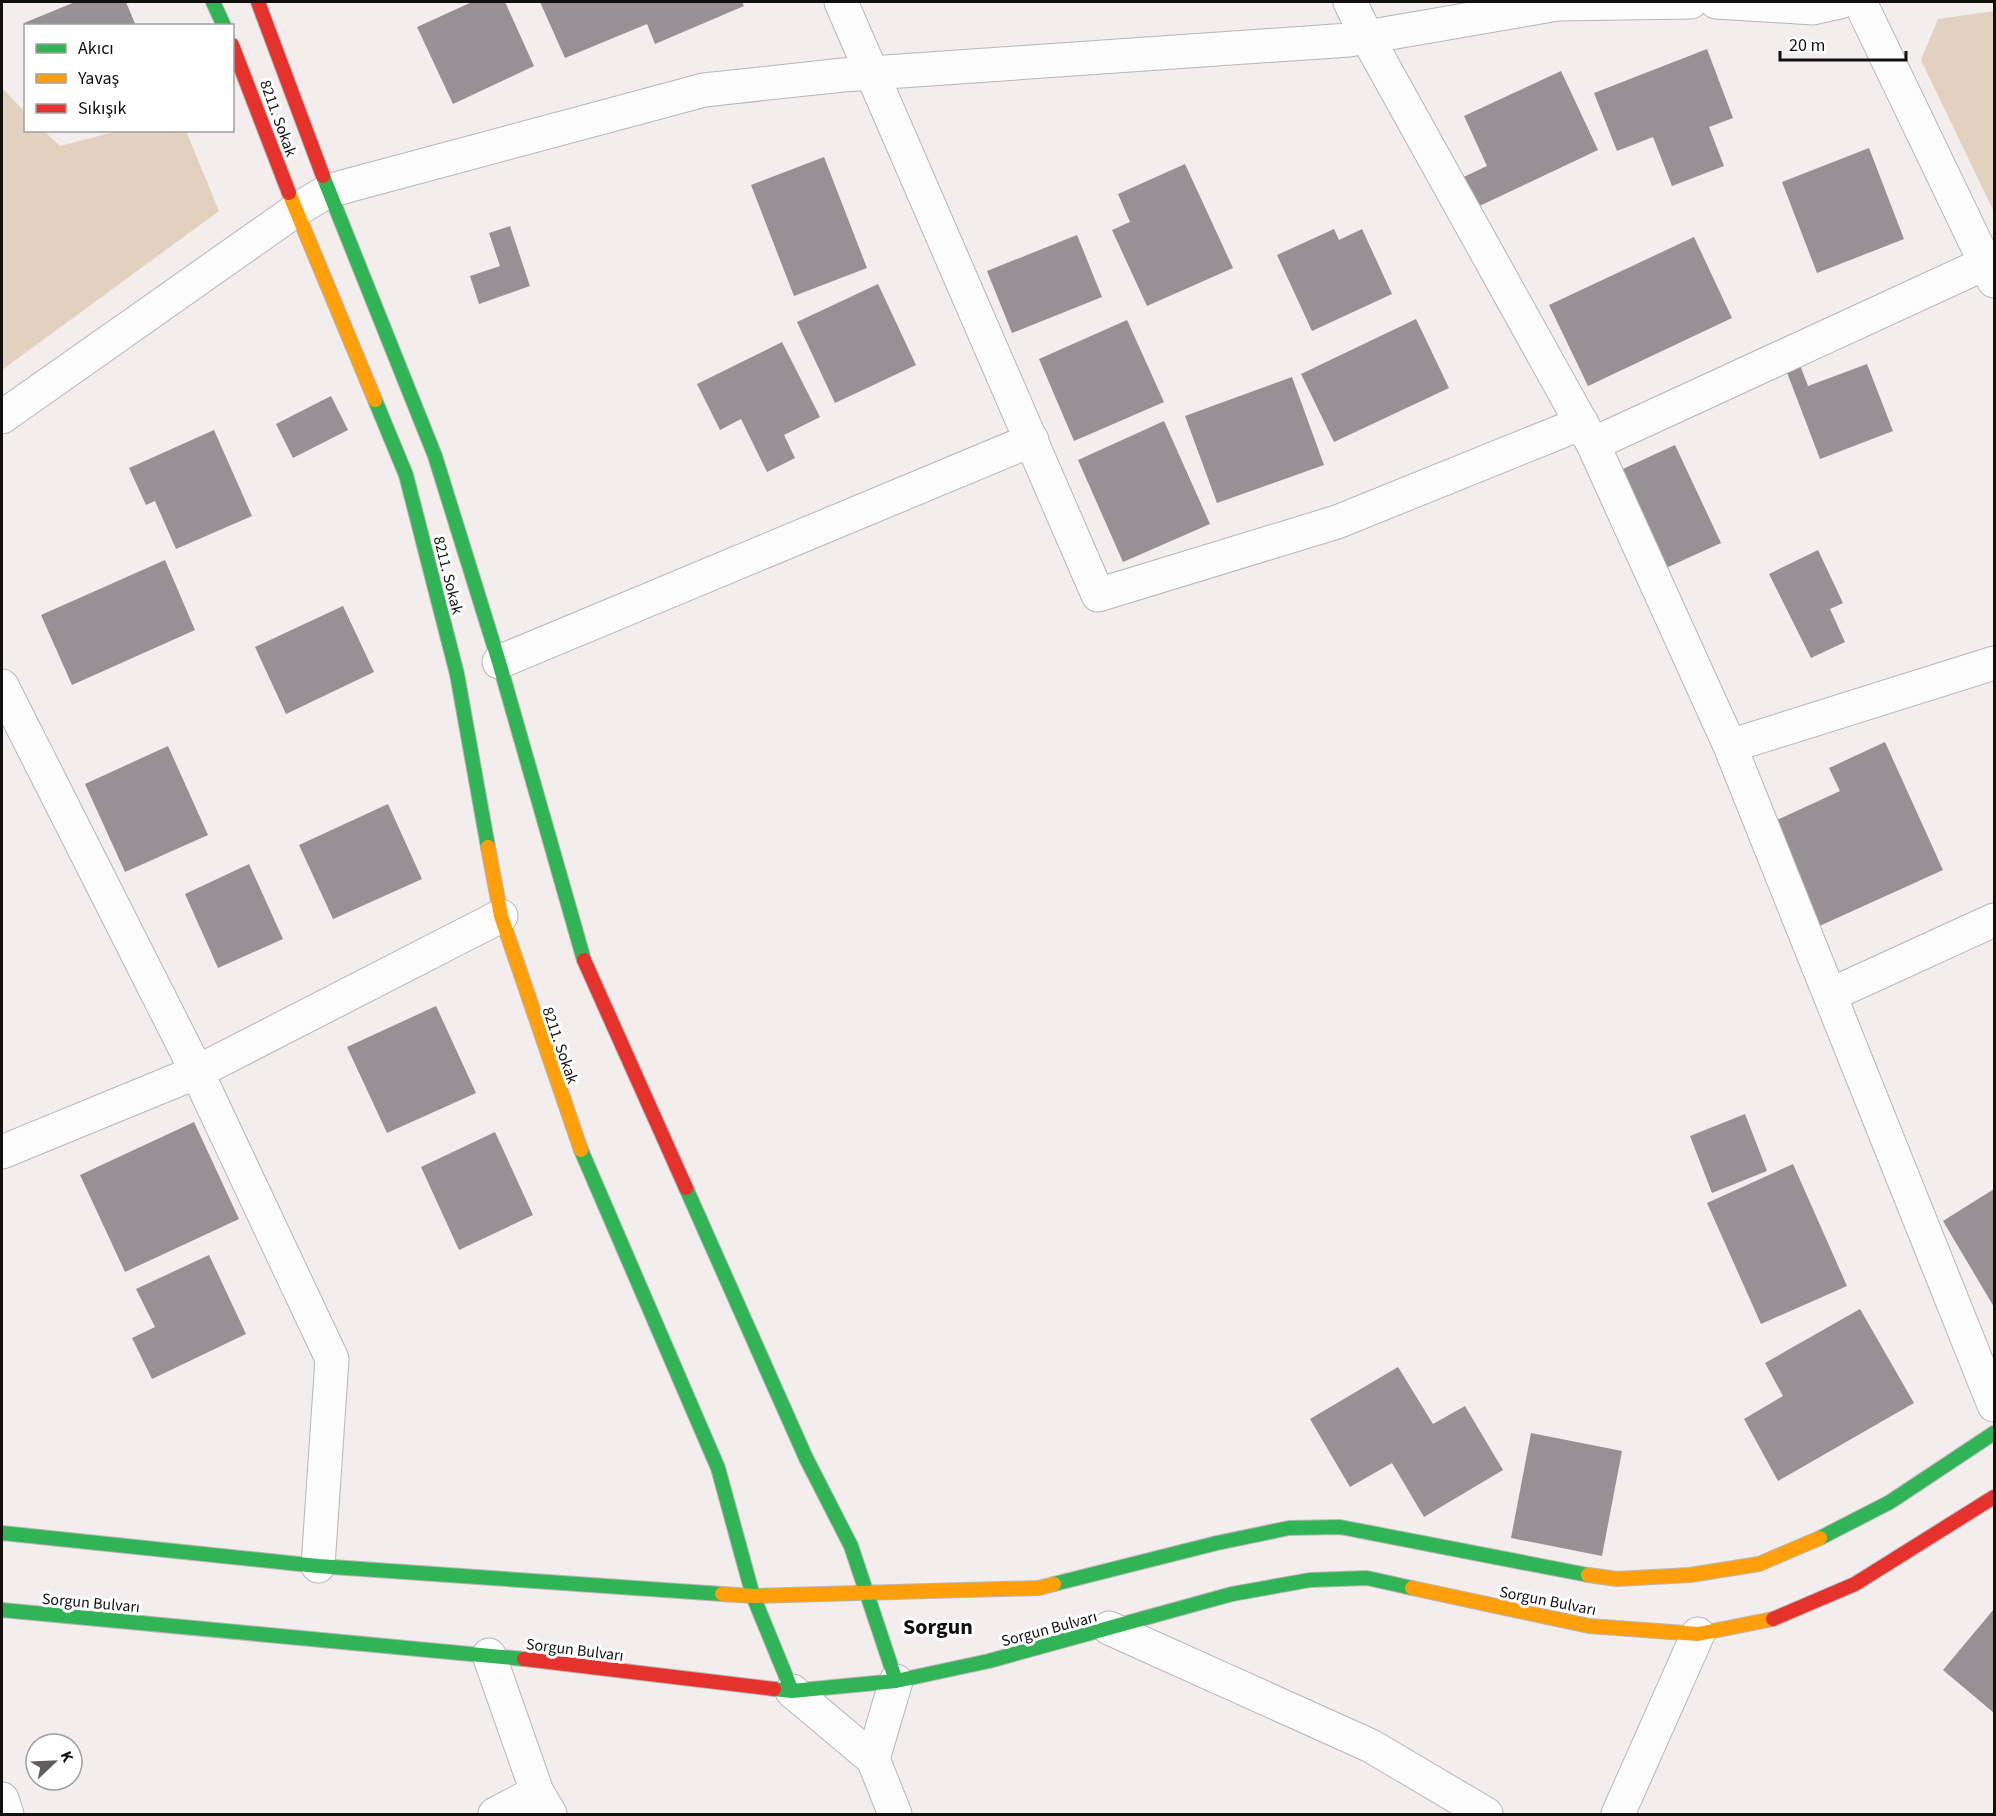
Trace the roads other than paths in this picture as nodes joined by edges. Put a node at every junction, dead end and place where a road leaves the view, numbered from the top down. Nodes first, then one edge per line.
1 (213, 2) edge
2 (258, 2) edge
3 (841, 2) edge
4 (1350, 2) edge
5 (1691, 2) edge
6 (1716, 2) edge
7 (1840, 2) edge
8 (1860, 2) edge
9 (223, 24) edge
10 (1367, 37) junction
11 (234, 50) edge
12 (874, 73) junction
13 (328, 191) junction
14 (296, 210) junction
15 (1990, 272) edge
16 (2, 417) edge
17 (1588, 434) junction
18 (1032, 440) junction
19 (499, 662) junction
20 (1995, 663) edge
21 (2, 686) edge
22 (1731, 746) junction
23 (501, 916) junction
24 (1995, 920) edge
25 (1830, 995) junction
26 (196, 1072) junction
27 (2, 1152) edge
28 (1995, 1405) edge
29 (1995, 1433) edge
30 (1995, 1497) edge
31 (2, 1533) edge
32 (318, 1566) junction
33 (868, 1592) junction
34 (753, 1596) junction
35 (2, 1610) edge
36 (1109, 1628) junction
37 (1698, 1634) junction
38 (489, 1655) junction
39 (896, 1681) junction
40 (792, 1691) junction
41 (873, 1760) junction
42 (2, 1799) edge
43 (543, 1803) edge
44 (7, 1815) edge
45 (495, 1815) edge
46 (896, 1815) edge
47 (1486, 1815) edge
48 (1618, 1815) edge

1 - 9 main road
2 - 13 main road
3 - 12 street
4 - 10 street
5 - 10 street
6 - 7 street
8 - 15 street
10 - 12 street
10 - 17 street
11 - 14 main road, 8211. Sokak
12 - 13 street
12 - 18 street
13 - 14 street
13 - 19 main road
14 - 16 street
14 - 23 main road, 8211. Sokak
15 - 17 street
17 - 18 street
17 - 22 street
18 - 19 street
19 - 33 main road
20 - 22 street
21 - 26 street
22 - 25 street
23 - 26 street
23 - 34 main road, 8211. Sokak
24 - 25 street
25 - 28 street
26 - 27 street
26 - 32 street
29 - 33 main road, Sorgun Bulvarı
30 - 37 main road, Sorgun Bulvarı
31 - 32 main road, Sorgun Bulvarı
32 - 34 main road, Sorgun Bulvarı
33 - 34 main road, Sorgun Bulvarı
33 - 39 main road
34 - 40 main road, 8211. Sokak
35 - 38 main road, Sorgun Bulvarı
36 - 37 main road, Sorgun Bulvarı
36 - 39 main road, Sorgun Bulvarı
36 - 47 street
37 - 48 street
38 - 40 main road, Sorgun Bulvarı
38 - 43 street
39 - 40 main road, Sorgun Bulvarı
39 - 41 street
40 - 41 street
41 - 46 street
42 - 44 street
43 - 45 street

